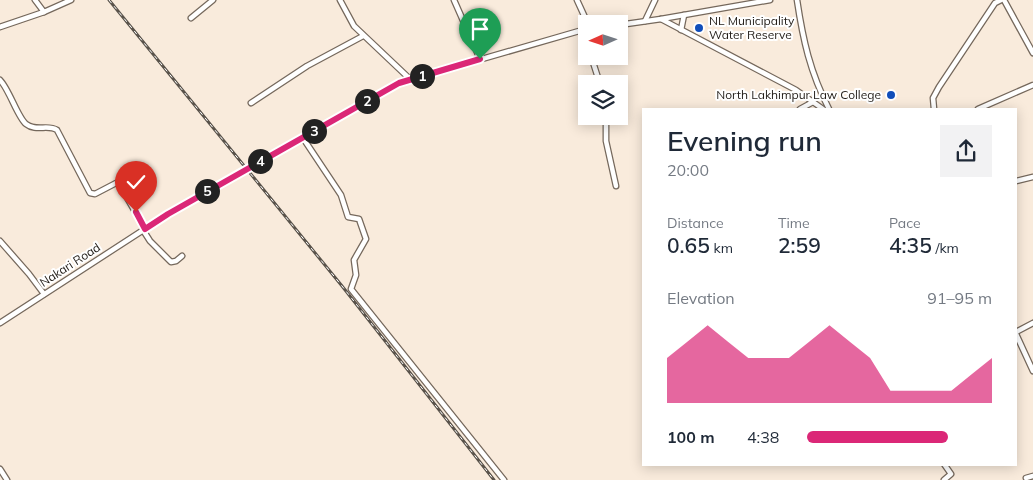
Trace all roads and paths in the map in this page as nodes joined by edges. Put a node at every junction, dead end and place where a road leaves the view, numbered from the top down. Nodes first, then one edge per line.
1 (35, 0) edge
2 (71, 0) edge
3 (213, 0) edge
4 (340, 0) edge
5 (454, 0) edge
6 (577, 0) edge
7 (655, 0) edge
8 (770, 0) edge
9 (797, 0) edge
10 (1002, 0) edge
11 (44, 12) junction
12 (584, 15) edge
13 (684, 15) junction
14 (191, 18) dead end
15 (661, 19) junction
16 (646, 21) junction
17 (628, 24) edge
18 (0, 27) edge
19 (681, 30) junction
20 (578, 32) edge
21 (363, 36) junction
22 (1033, 53) edge
23 (480, 59) junction
24 (0, 80) edge
25 (411, 80) junction
26 (1033, 85) edge
27 (812, 102) junction
28 (251, 103) dead end
29 (802, 108) edge
30 (821, 108) edge
31 (828, 108) edge
32 (934, 108) edge
33 (980, 108) edge
34 (606, 125) edge
35 (302, 138) junction
36 (1033, 177) edge
37 (1017, 181) edge
38 (616, 186) dead end
39 (144, 229) junction
40 (0, 241) edge
41 (182, 256) dead end
42 (44, 294) junction
43 (0, 323) edge
44 (1033, 323) edge
45 (1017, 332) edge
46 (1017, 335) edge
47 (1033, 371) edge
48 (945, 466) edge
49 (0, 469) edge
50 (1033, 476) edge
51 (1026, 478) dead end
52 (6, 480) edge
53 (504, 480) edge
54 (944, 480) edge

1 - 11 street
2 - 11 street
3 - 14 street
4 - 21 street
5 - 23 street
6 - 12 street
7 - 16 street
8 - 13 street
9 - 31 street
10 - 22 street
10 - 32 street
11 - 18 street
13 - 15 street
13 - 19 street
15 - 16 street
15 - 19 street
16 - 17 street
19 - 27 street
20 - 23 street, Nakari Road
21 - 25 street
21 - 28 street
23 - 25 street, Nakari Road
24 - 39 street
25 - 35 street, Nakari Road
26 - 33 street
27 - 29 street
27 - 30 street
34 - 38 street
35 - 39 street, Nakari Road
35 - 53 street
36 - 37 street
39 - 41 street
39 - 42 street, Nakari Road
40 - 42 street
42 - 43 street, Nakari Road
44 - 45 street
46 - 47 street
48 - 54 street
49 - 52 street
50 - 51 street

